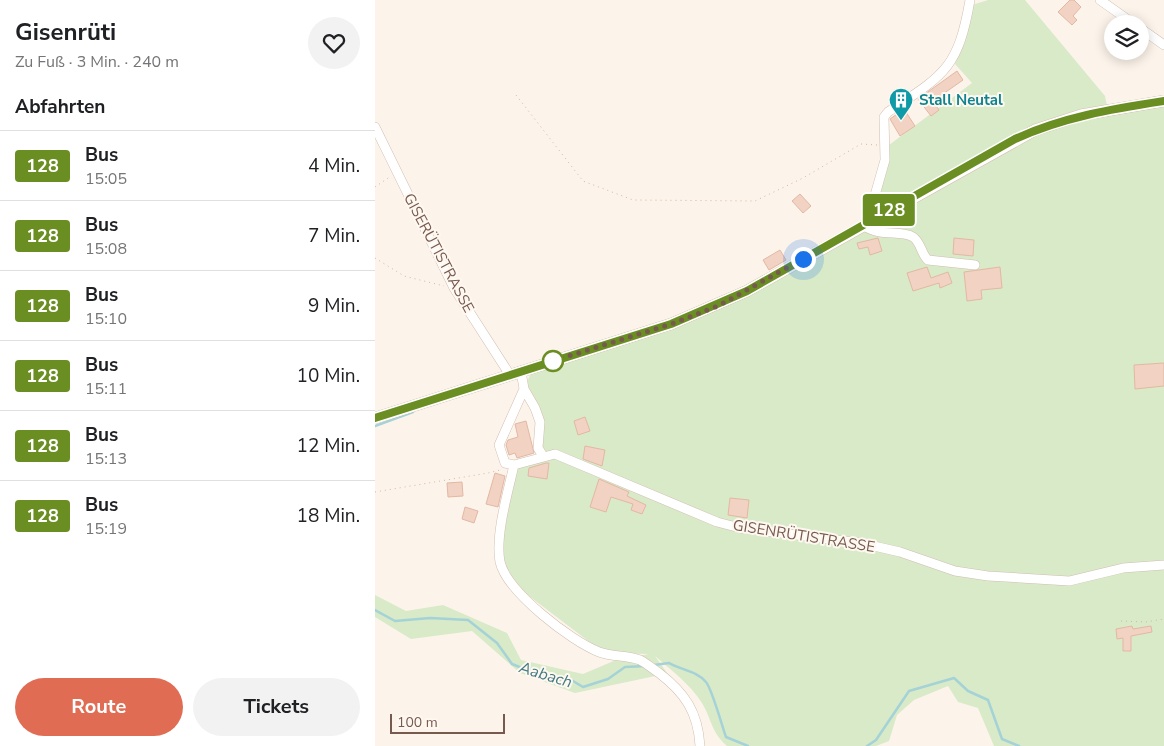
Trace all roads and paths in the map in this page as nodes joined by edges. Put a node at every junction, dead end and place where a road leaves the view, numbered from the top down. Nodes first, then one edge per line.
1 (971, 0) edge
2 (1100, 0) edge
3 (1121, 15) edge
4 (1149, 34) edge
5 (1164, 45) edge
6 (516, 95) dead end
7 (1164, 101) edge
8 (375, 127) edge
9 (886, 146) junction
10 (396, 173) junction
11 (375, 187) edge
12 (867, 223) junction
13 (375, 258) edge
14 (975, 265) dead end
15 (454, 288) junction
16 (516, 373) junction
17 (524, 389) junction
18 (375, 418) edge
19 (543, 456) junction
20 (514, 465) junction
21 (375, 492) edge
22 (1164, 564) edge
23 (1164, 618) edge
24 (1121, 621) dead end
25 (700, 746) edge

1 - 9 street
2 - 3 street
4 - 5 street
6 - 9 path
7 - 12 main road
8 - 10 street, GISERÜTISTRASSE
9 - 12 street
10 - 11 path
10 - 15 street, GISERÜTISTRASSE
12 - 14 street
12 - 16 main road
13 - 15 path
15 - 16 street, GISERÜTISTRASSE
16 - 17 street
16 - 18 main road
17 - 19 street
17 - 20 street
19 - 20 street
19 - 22 street, GISENRÜTISTRASSE
20 - 21 path
20 - 25 street
23 - 24 path

